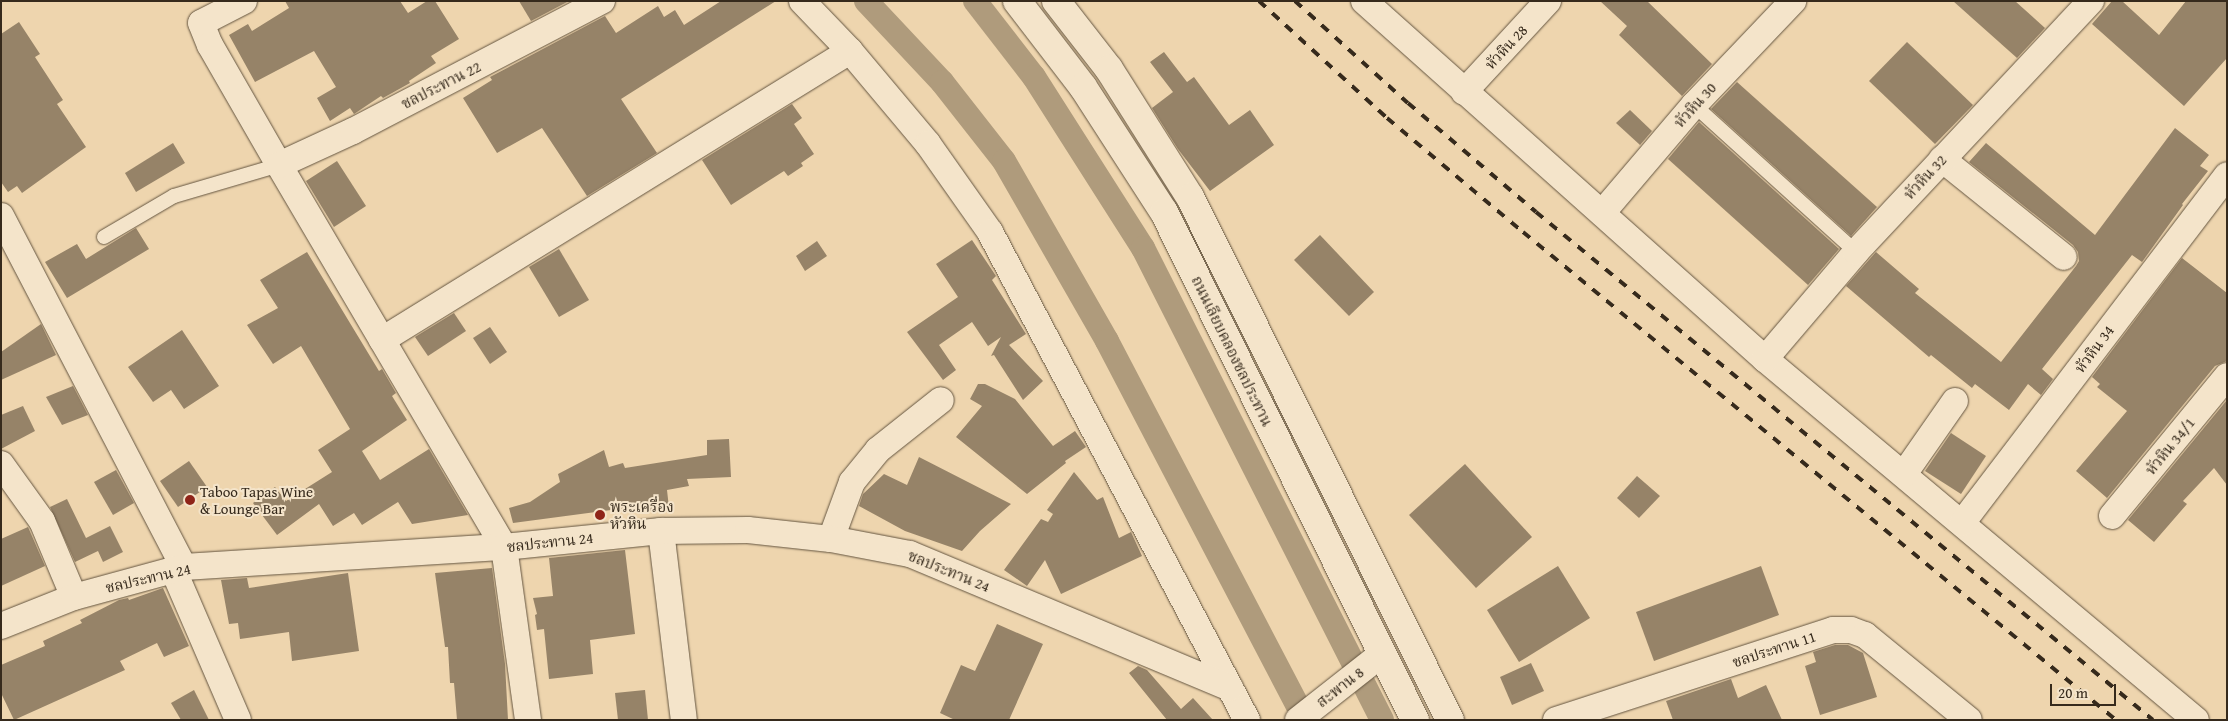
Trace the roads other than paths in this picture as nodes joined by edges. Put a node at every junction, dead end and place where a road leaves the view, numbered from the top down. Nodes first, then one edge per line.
1 (244, 1) edge
2 (602, 1) edge
3 (802, 1) edge
4 (1017, 1) edge
5 (1056, 1) edge
6 (1364, 1) edge
7 (1548, 1) edge
8 (1793, 1) edge
9 (2092, 1) edge
10 (850, 51) junction
11 (1464, 92) junction
12 (1694, 106) junction
13 (1942, 159) junction
14 (279, 165) junction
15 (2227, 175) edge
16 (1602, 213) junction
17 (1, 216) edge
18 (104, 237) dead end
19 (1856, 252) junction
20 (2064, 257) dead end
21 (382, 340) junction
22 (1765, 359) junction
23 (2227, 376) edge
24 (941, 400) dead end
25 (1955, 401) dead end
26 (1, 464) edge
27 (1904, 474) junction
28 (2112, 516) dead end
29 (1962, 523) junction
30 (661, 532) junction
31 (831, 539) junction
32 (504, 547) junction
33 (178, 568) junction
34 (74, 597) junction
35 (1, 626) edge
36 (1409, 638) junction
37 (1382, 654) junction
38 (1230, 688) junction
39 (1940, 707) edge
40 (238, 720) edge
41 (528, 720) edge
42 (684, 720) edge
43 (1246, 720) edge
44 (1298, 720) edge
45 (1415, 720) edge
46 (1450, 720) edge
47 (1556, 720) edge
48 (1968, 720) edge
49 (2196, 720) edge

1 - 14 street
2 - 14 street, ชลประทาน 22
3 - 10 street
4 - 37 street, ถนนเลียบคลองชลประทาน
5 - 36 street, ถนนเลียบคลองชลประทาน
6 - 11 street
7 - 11 street, หัวหิน 28
8 - 12 street, หัวหิน 30
9 - 13 street, หัวหิน 32
10 - 21 street
10 - 38 street
11 - 16 street
12 - 16 street, หัวหิน 30
12 - 19 lane
13 - 19 street, หัวหิน 32
13 - 20 street
14 - 18 lane
14 - 21 street
15 - 29 street, หัวหิน 34
16 - 22 street
17 - 33 street
19 - 22 street, หัวหิน 32
21 - 32 street
22 - 27 street
23 - 28 street, หัวหิน 34/1
24 - 31 street
25 - 27 street
26 - 34 street
27 - 29 street
29 - 49 street
30 - 31 street, ชลประทาน 24
30 - 32 street, ชลประทาน 24
30 - 42 street
31 - 38 street, ชลประทาน 24
32 - 33 street, ชลประทาน 24
32 - 41 street
33 - 34 street, ชลประทาน 24
33 - 40 street
34 - 35 street, ชลประทาน 24
36 - 37 street
36 - 46 street, ถนนเลียบคลองชลประทาน
37 - 44 street, สะพาน 8
37 - 45 street, ถนนเลียบคลองชลประทาน
38 - 43 street
39 - 47 street, ชลประทาน 11
39 - 48 street, ชลประทาน 11

